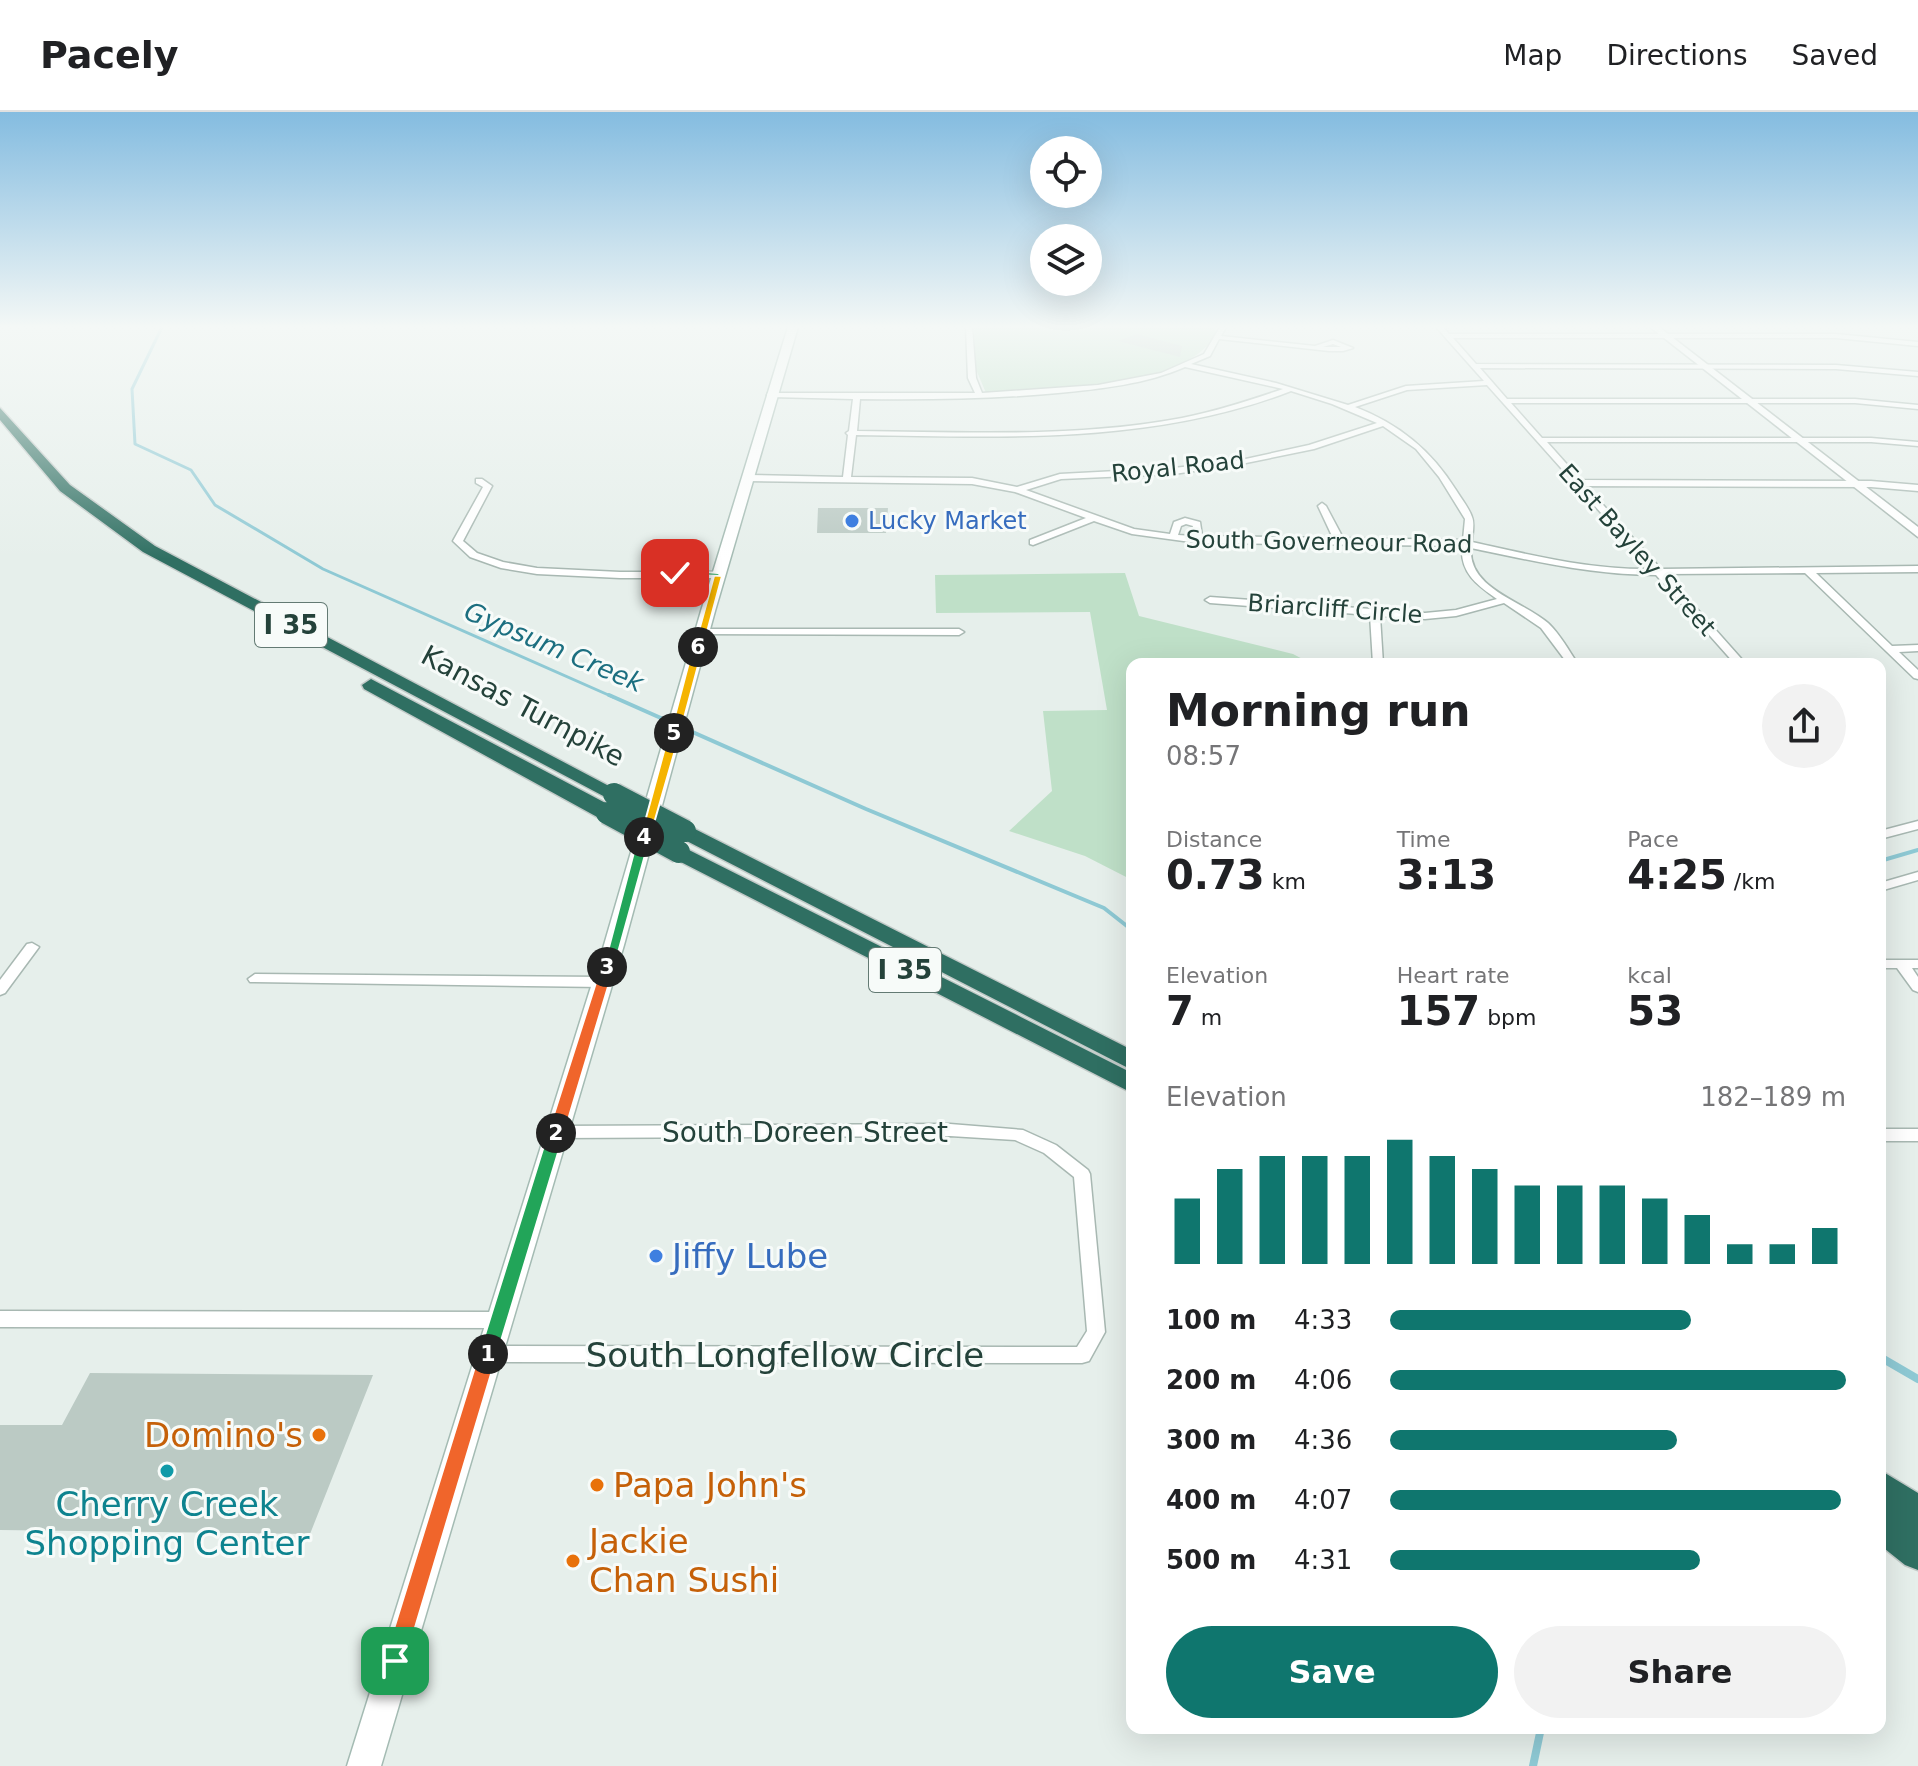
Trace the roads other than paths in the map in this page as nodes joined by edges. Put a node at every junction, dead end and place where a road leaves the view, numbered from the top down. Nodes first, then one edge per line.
1 (768, 404) edge
2 (855, 404) edge
3 (1246, 404) edge
4 (1334, 404) edge
5 (1357, 404) edge
6 (1507, 404) edge
7 (1753, 404) edge
8 (1888, 404) edge
9 (1918, 407) edge
10 (1346, 408) junction
11 (0, 412) edge
12 (1383, 423) junction
13 (850, 433) junction
14 (0, 437) edge
15 (1538, 440) junction
16 (1799, 440) junction
17 (1918, 444) edge
18 (747, 478) junction
19 (847, 478) junction
20 (479, 481) dead end
21 (1577, 483) junction
22 (1855, 484) junction
23 (1918, 488) edge
24 (1017, 490) junction
25 (1322, 506) dead end
26 (1093, 518) junction
27 (1918, 533) edge
28 (1173, 538) junction
29 (1198, 540) junction
30 (1339, 540) junction
31 (1033, 542) dead end
32 (1468, 543) junction
33 (1918, 569) edge
34 (1656, 572) junction
35 (1809, 572) junction
36 (718, 575) junction
37 (1918, 577) edge
38 (1210, 600) dead end
39 (1505, 600) junction
40 (1375, 614) junction
41 (702, 632) junction
42 (959, 632) dead end
43 (1918, 648) edge
44 (1889, 649) junction
45 (1378, 658) edge
46 (1569, 658) edge
47 (1735, 658) edge
48 (1918, 676) edge
49 (611, 804) junction
50 (1918, 825) edge
51 (1886, 833) edge
52 (682, 841) junction
53 (1918, 876) edge
54 (1886, 885) edge
55 (32, 947) dead end
56 (1886, 964) edge
57 (1901, 964) junction
58 (1918, 964) edge
59 (255, 979) dead end
60 (603, 982) junction
61 (1918, 987) edge
62 (0, 990) edge
63 (1126, 1058) edge
64 (1126, 1081) edge
65 (556, 1132) junction
66 (1886, 1135) edge
67 (1918, 1135) edge
68 (0, 1319) edge
69 (499, 1320) junction
70 (488, 1354) junction
71 (1082, 1355) joint
72 (1886, 1490) edge
73 (1918, 1514) edge
74 (1886, 1528) edge
75 (1918, 1553) edge
76 (364, 1766) edge

1 - 18 main road
2 - 13 street
3 - 13 street
4 - 10 street
5 - 10 street
6 - 15 street, East Bayley Street
7 - 16 street
8 - 9 street
10 - 12 street
11 - 49 highway, Kansas Turnpike / I 35
12 - 24 street, Royal Road
12 - 32 street
13 - 19 street
14 - 49 highway, Kansas Turnpike / I 35
15 - 16 street
15 - 21 street, East Bayley Street
16 - 17 street
16 - 22 street
18 - 19 street, South Governeour Road
18 - 36 main road
19 - 24 street, South Governeour Road
20 - 36 street
21 - 22 street
21 - 34 street, East Bayley Street
22 - 23 street
22 - 27 street
24 - 26 street, South Governeour Road
25 - 30 street
26 - 28 street, South Governeour Road
26 - 31 street
28 - 29 street, South Governeour Road
28 - 29 street
29 - 30 street, South Governeour Road
30 - 32 street, South Governeour Road
32 - 34 street, South Governeour Road
32 - 39 street
33 - 35 street
34 - 35 street, South Governeour Road
34 - 47 street, East Bayley Street
35 - 37 street
35 - 44 street
36 - 41 main road
38 - 40 street, Briarcliff Circle
39 - 40 street, Briarcliff Circle
39 - 46 street
40 - 45 street
41 - 42 street
41 - 60 main road
43 - 44 street
44 - 48 street
49 - 52 highway, Kansas Turnpike / I 35, bridge
50 - 51 street
52 - 63 highway, Kansas Turnpike / I 35
52 - 64 highway, Kansas Turnpike / I 35
53 - 54 street
55 - 62 street
56 - 57 street
57 - 58 street
57 - 61 street
59 - 60 street
60 - 65 main road
65 - 69 main road
65 - 71 street, South Doreen Street
66 - 67 street
68 - 69 street
69 - 70 main road
70 - 71 street, South Longfellow Circle
70 - 76 main road
72 - 73 highway
74 - 75 highway

